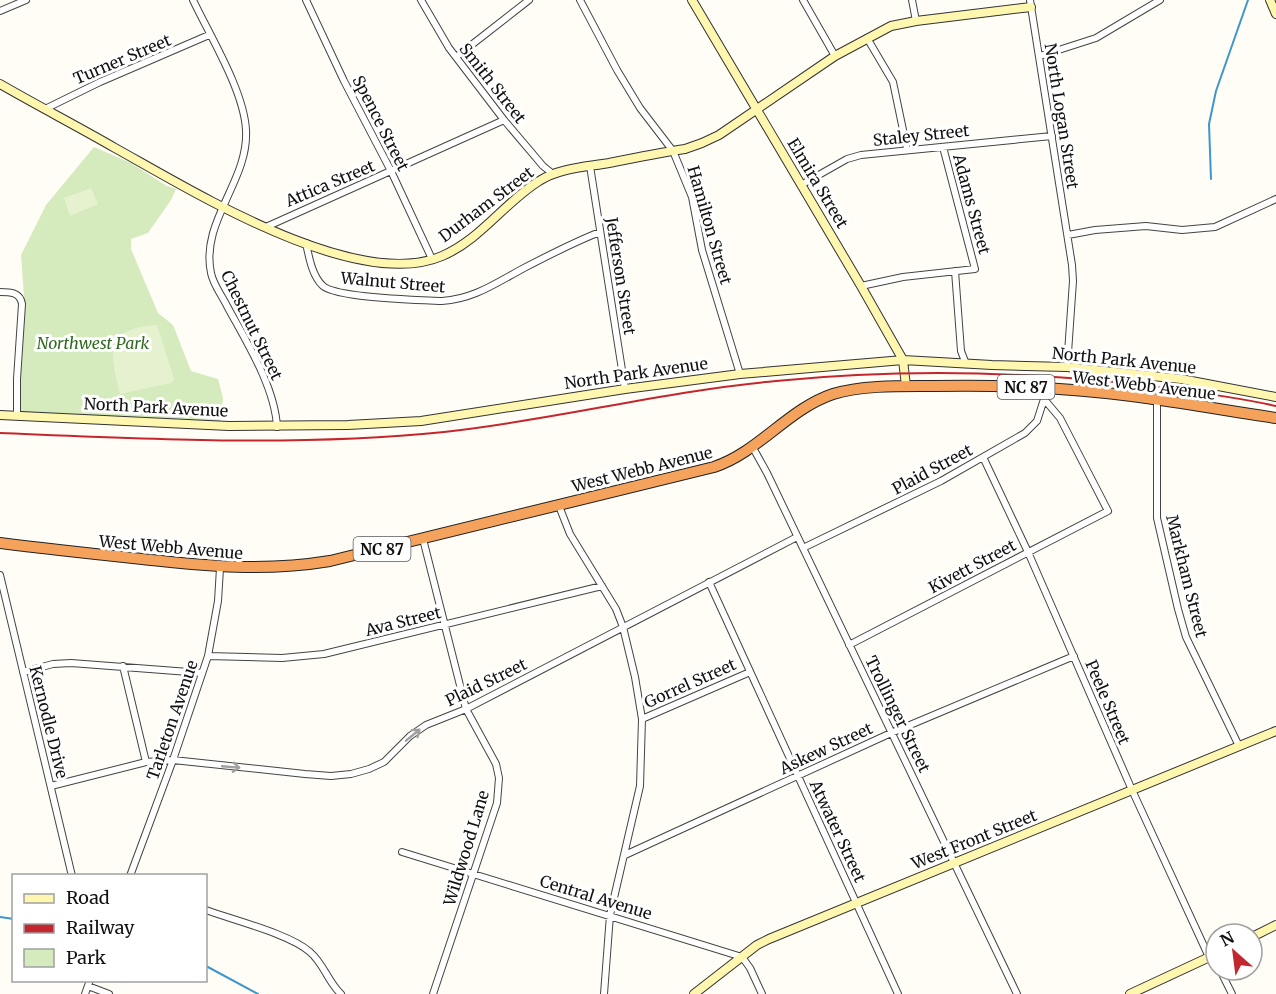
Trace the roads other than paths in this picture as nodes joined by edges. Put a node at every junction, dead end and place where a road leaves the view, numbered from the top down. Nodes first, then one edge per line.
1 (26, 0) edge
2 (193, 0) edge
3 (306, 0) edge
4 (421, 0) edge
5 (529, 0) edge
6 (580, 0) edge
7 (692, 0) edge
8 (803, 0) edge
9 (912, 0) edge
10 (1160, 0) edge
11 (1031, 3) edge
12 (0, 11) edge
13 (916, 21) junction
14 (209, 35) junction
15 (867, 38) junction
16 (835, 56) junction
17 (1040, 56) junction
18 (456, 57) junction
19 (0, 84) edge
20 (45, 109) junction
21 (755, 109) junction
22 (504, 120) junction
23 (1052, 136) junction
24 (943, 147) junction
25 (907, 149) junction
26 (673, 151) junction
27 (590, 166) junction
28 (392, 171) junction
29 (553, 174) junction
30 (801, 186) junction
31 (1276, 199) edge
32 (223, 208) junction
33 (266, 227) junction
34 (600, 232) junction
35 (1068, 236) junction
36 (306, 243) junction
37 (432, 259) junction
38 (955, 271) junction
39 (861, 286) junction
40 (0, 292) edge
41 (903, 360) junction
42 (966, 364) junction
43 (1067, 367) junction
44 (740, 374) junction
45 (906, 386) junction
46 (625, 389) junction
47 (1045, 393) junction
48 (1276, 396) edge
49 (1157, 400) junction
50 (0, 415) edge
51 (17, 416) junction
52 (1276, 418) edge
53 (277, 427) junction
54 (752, 446) junction
55 (982, 458) junction
56 (560, 506) junction
57 (797, 537) junction
58 (423, 539) junction
59 (0, 543) edge
60 (803, 549) junction
61 (1028, 552) junction
62 (220, 568) junction
63 (0, 575) edge
64 (709, 582) junction
65 (602, 586) junction
66 (444, 625) junction
67 (623, 627) junction
68 (849, 645) junction
69 (208, 656) junction
70 (1074, 656) junction
71 (123, 666) junction
72 (23, 672) junction
73 (750, 672) junction
74 (202, 673) junction
75 (466, 709) junction
76 (642, 720) junction
77 (1276, 731) edge
78 (891, 733) junction
79 (1239, 746) junction
80 (173, 760) junction
81 (146, 762) junction
82 (798, 776) junction
83 (51, 786) junction
84 (1132, 790) junction
85 (402, 852) dead end
86 (625, 855) junction
87 (955, 863) junction
88 (473, 873) junction
89 (72, 874) edge
90 (131, 874) edge
91 (857, 903) junction
92 (207, 910) edge
93 (610, 915) junction
94 (1204, 938) edge
95 (742, 957) junction
96 (1204, 961) edge
97 (89, 983) edge
98 (85, 994) edge
99 (109, 994) edge
100 (341, 994) edge
101 (433, 994) edge
102 (604, 994) edge
103 (694, 994) edge
104 (762, 994) edge
105 (898, 994) edge
106 (1017, 994) edge
107 (1130, 994) edge

1 - 12 street
2 - 14 street, Chestnut Street
3 - 28 street, Spence Street
4 - 18 street, Smith Street
5 - 18 street
6 - 26 street, Hamilton Street
7 - 21 street, Elmira Street
8 - 16 street
9 - 13 street
10 - 17 street
11 - 13 street, Durham Street
11 - 17 street, North Logan Street
13 - 15 street, Durham Street
14 - 20 street, Turner Street
14 - 32 street, Chestnut Street
15 - 16 street, Durham Street
15 - 25 street
16 - 21 street, Durham Street
17 - 23 street, North Logan Street
18 - 22 street, Smith Street
19 - 20 street, Durham Street
20 - 32 street, Durham Street
21 - 26 street, Durham Street
21 - 30 street, Elmira Street
22 - 28 street, Attica Street
22 - 29 street, Smith Street
23 - 24 street, Staley Street
23 - 35 street, North Logan Street
24 - 25 street, Staley Street
24 - 38 street, Adams Street
25 - 30 street, Staley Street
26 - 27 street, Durham Street
26 - 44 street, Hamilton Street
27 - 29 street, Durham Street
27 - 34 street, Jefferson Street
28 - 33 street, Attica Street
28 - 37 street, Spence Street
29 - 37 street, Durham Street
30 - 39 street, Elmira Street
31 - 35 street
32 - 33 street, Durham Street
32 - 53 street, Chestnut Street
33 - 36 street, Durham Street
34 - 36 street, Walnut Street
34 - 46 street, Jefferson Street
35 - 43 street, North Logan Street
36 - 37 street, Durham Street
38 - 39 street
38 - 42 street
39 - 41 street, Elmira Street
40 - 51 street
41 - 42 street, North Park Avenue
41 - 44 street, North Park Avenue
41 - 45 street, Elmira Street
42 - 43 street, North Park Avenue
43 - 48 street, North Park Avenue
44 - 46 street, North Park Avenue
45 - 47 highway, West Webb Avenue / NC 87
45 - 54 highway, West Webb Avenue / NC 87
46 - 53 street, North Park Avenue
47 - 49 highway, West Webb Avenue / NC 87
47 - 55 street, Plaid Street
47 - 61 street, Kivett Street
49 - 52 highway, West Webb Avenue / NC 87
49 - 79 street, Markham Street
50 - 51 street, North Park Avenue
51 - 53 street, North Park Avenue
54 - 56 highway, West Webb Avenue / NC 87
54 - 57 street, Trollinger Street
55 - 60 street, Plaid Street
55 - 61 street, Peele Street
56 - 58 highway, West Webb Avenue / NC 87
56 - 65 street
57 - 60 street, Trollinger Street
57 - 64 street, Plaid Street
58 - 62 highway, West Webb Avenue / NC 87
58 - 66 street, Wildwood Lane
59 - 62 highway, West Webb Avenue / NC 87
60 - 68 street, Trollinger Street
61 - 68 street, Kivett Street
61 - 70 street, Peele Street
62 - 69 street, Tarleton Avenue
63 - 72 street, Kernodle Drive
64 - 67 street, Plaid Street
64 - 73 street, Atwater Street
65 - 66 street, Ava Street
65 - 67 street
66 - 69 street, Ava Street
66 - 75 street, Wildwood Lane
67 - 75 street, Plaid Street
67 - 76 street
68 - 78 street, Trollinger Street
69 - 74 street, Tarleton Avenue
70 - 78 street, Askew Street
70 - 84 street, Peele Street
71 - 72 street
71 - 74 street
71 - 81 street
72 - 83 street, Kernodle Drive
73 - 76 street, Gorrel Street
73 - 82 street, Atwater Street
74 - 80 street, Tarleton Avenue
80 -> 75 street, Plaid Street
75 - 88 street, Wildwood Lane
76 - 86 street
77 - 79 street, West Front Street
78 - 82 street, Askew Street
78 - 87 street, Trollinger Street
79 - 84 street, West Front Street
80 - 81 street, Plaid Street
80 - 90 street, Tarleton Avenue
81 - 83 street, Plaid Street
82 - 86 street, Askew Street
82 - 91 street, Atwater Street
83 - 89 street, Kernodle Drive
84 - 87 street, West Front Street
84 - 94 street, Peele Street
85 - 88 street, Central Avenue
86 - 93 street
87 - 91 street, West Front Street
87 - 106 street, Trollinger Street
88 - 93 street, Central Avenue
88 - 101 street, Wildwood Lane
91 - 95 street, West Front Street
91 - 105 street, Atwater Street
92 - 100 street
93 - 95 street, Central Avenue
93 - 102 street
95 - 103 street, West Front Street
95 - 104 street
96 - 107 street
97 - 98 street
97 - 99 street

